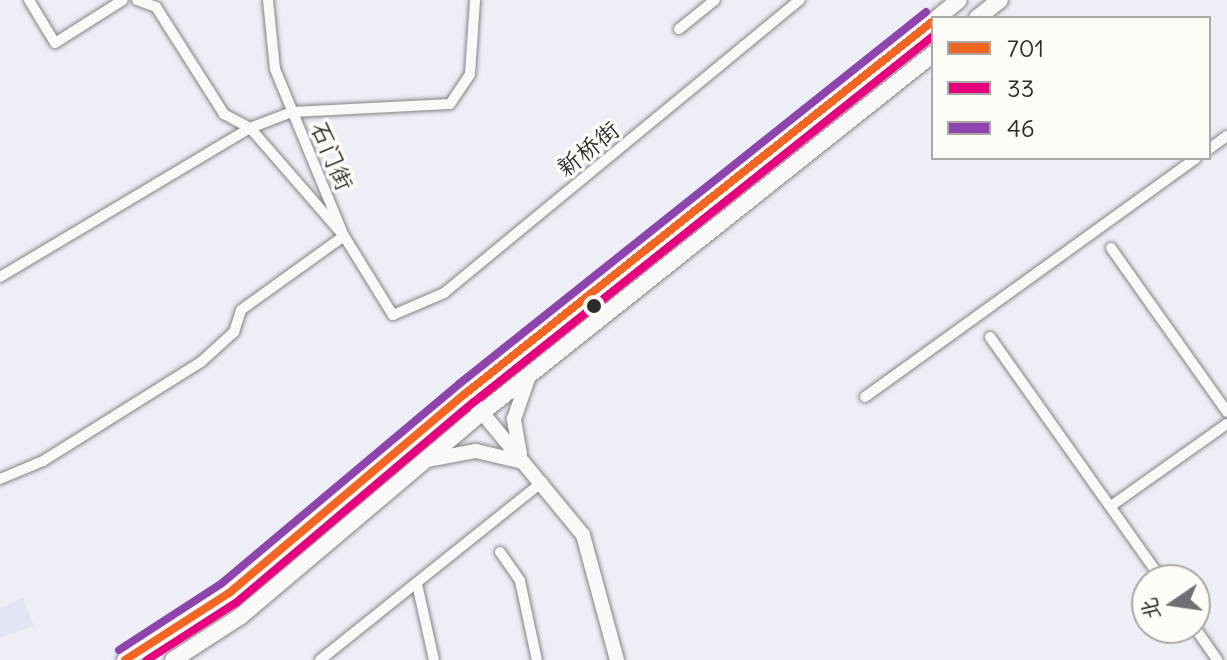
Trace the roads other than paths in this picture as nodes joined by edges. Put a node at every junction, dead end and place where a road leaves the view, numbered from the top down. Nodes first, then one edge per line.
1 (29, 0) edge
2 (123, 0) edge
3 (137, 0) edge
4 (268, 0) edge
5 (475, 0) edge
6 (715, 0) edge
7 (800, 0) edge
8 (959, 0) edge
9 (1000, 0) edge
10 (940, 16) edge
11 (980, 16) edge
12 (931, 23) edge
13 (679, 29) dead end
14 (931, 56) edge
15 (292, 112) junction
16 (250, 128) junction
17 (1193, 160) edge
18 (344, 236) junction
19 (1111, 248) dead end
20 (0, 277) edge
21 (393, 315) joint
22 (990, 337) dead end
23 (529, 376) junction
24 (466, 393) junction
25 (865, 397) dead end
26 (1227, 412) edge
27 (482, 413) junction
28 (1227, 424) edge
29 (425, 460) junction
30 (523, 462) junction
31 (0, 479) edge
32 (542, 482) junction
33 (1111, 506) junction
34 (500, 552) dead end
35 (1151, 564) edge
36 (417, 584) junction
37 (125, 660) edge
38 (173, 660) edge
39 (320, 660) edge
40 (434, 660) edge
41 (537, 660) edge
42 (617, 660) edge

1 - 2 street
3 - 16 street
4 - 15 street, 石门街
5 - 15 street
6 - 13 street
7 - 21 street, 新桥街
8 - 10 highway
9 - 11 highway
12 - 24 highway
14 - 23 highway
15 - 16 street
15 - 18 street, 石门街
16 - 18 street
16 - 20 street
17 - 25 street
18 - 21 street, 石门街
18 - 31 street
19 - 26 street
22 - 33 street
23 - 27 highway
23 - 30 main road
24 - 27 main road
24 - 37 highway
27 - 29 highway
27 - 30 main road
28 - 33 street
29 - 30 main road
29 - 38 highway
30 - 32 main road
32 - 36 street
32 - 42 main road
33 - 35 street
34 - 41 street
36 - 39 street
36 - 40 street

